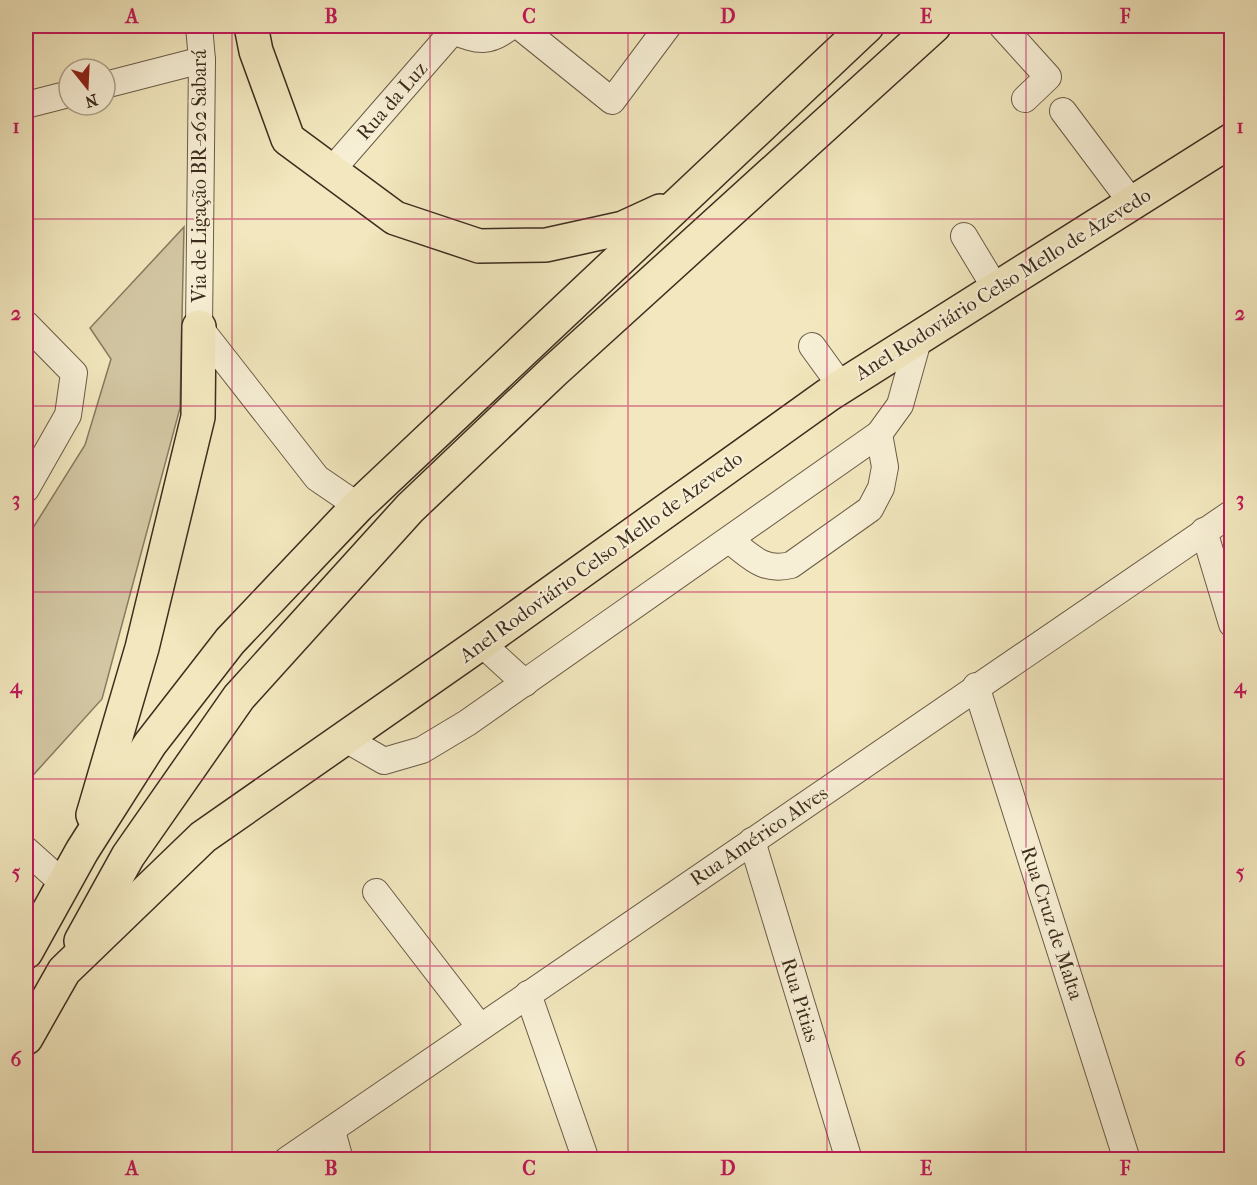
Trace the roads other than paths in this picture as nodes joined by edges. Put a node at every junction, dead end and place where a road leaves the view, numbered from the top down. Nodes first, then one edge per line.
1 (199, 26) edge
2 (251, 26) edge
3 (511, 26) edge
4 (519, 26) edge
5 (668, 26) edge
6 (867, 26) edge
7 (934, 26) edge
8 (1002, 26) edge
9 (202, 60) junction
10 (117, 82) edge
11 (57, 97) edge
12 (1025, 99) dead end
13 (26, 105) edge
14 (1063, 111) dead end
15 (1232, 140) edge
16 (331, 171) junction
17 (683, 200) junction
18 (1132, 203) junction
19 (964, 236) dead end
20 (996, 289) junction
21 (26, 324) edge
22 (199, 327) junction
23 (919, 337) junction
24 (812, 346) dead end
25 (841, 386) junction
26 (879, 434) junction
27 (26, 489) edge
28 (358, 506) junction
29 (1232, 513) edge
30 (1204, 531) junction
31 (729, 540) junction
32 (1232, 624) edge
33 (482, 644) junction
34 (525, 683) junction
35 (976, 686) junction
36 (344, 738) junction
37 (752, 841) junction
38 (26, 850) edge
39 (82, 851) junction
40 (64, 884) junction
41 (376, 892) dead end
42 (26, 952) edge
43 (64, 971) junction
44 (528, 994) junction
45 (480, 1027) junction
46 (26, 1038) edge
47 (332, 1131) junction
48 (287, 1160) edge
49 (340, 1160) edge
50 (586, 1160) edge
51 (849, 1160) edge
52 (1127, 1160) edge

1 - 9 street, Via de Ligação BR-262 Sabará
2 - 16 highway
3 - 16 street, Rua da Luz
4 - 5 street
6 - 17 highway
7 - 43 highway
8 - 12 street
9 - 10 street
9 - 22 street, Via de Ligação BR-262 Sabará
11 - 13 street
14 - 18 street
15 - 18 highway, Anel Rodoviário Celso Mello de Azevedo
16 - 17 highway
17 - 28 highway
18 - 20 highway, Anel Rodoviário Celso Mello de Azevedo
19 - 20 street
20 - 23 highway, Anel Rodoviário Celso Mello de Azevedo
21 - 27 street
22 - 28 street
22 - 39 highway
23 - 25 highway, Anel Rodoviário Celso Mello de Azevedo
23 - 26 street
24 - 25 street
25 - 33 highway, Anel Rodoviário Celso Mello de Azevedo
26 - 31 street
26 - 31 street
28 - 39 highway
29 - 30 street, Rua Américo Alves
30 - 32 street
30 - 35 street, Rua Américo Alves
31 - 34 street
33 - 34 street
33 - 36 highway, Anel Rodoviário Celso Mello de Azevedo
34 - 36 street
35 - 37 street, Rua Américo Alves
35 - 52 street, Rua Cruz de Malta
36 - 43 highway, Anel Rodoviário Celso Mello de Azevedo
37 - 44 street, Rua Américo Alves
37 - 51 street, Rua Pitias
38 - 40 street
39 - 40 highway
40 - 42 highway
41 - 45 street
43 - 46 highway, Anel Rodoviário Celso Mello de Azevedo
44 - 45 street, Rua Américo Alves
44 - 50 street
45 - 47 street, Rua Américo Alves
47 - 48 street, Rua Américo Alves
47 - 49 street

